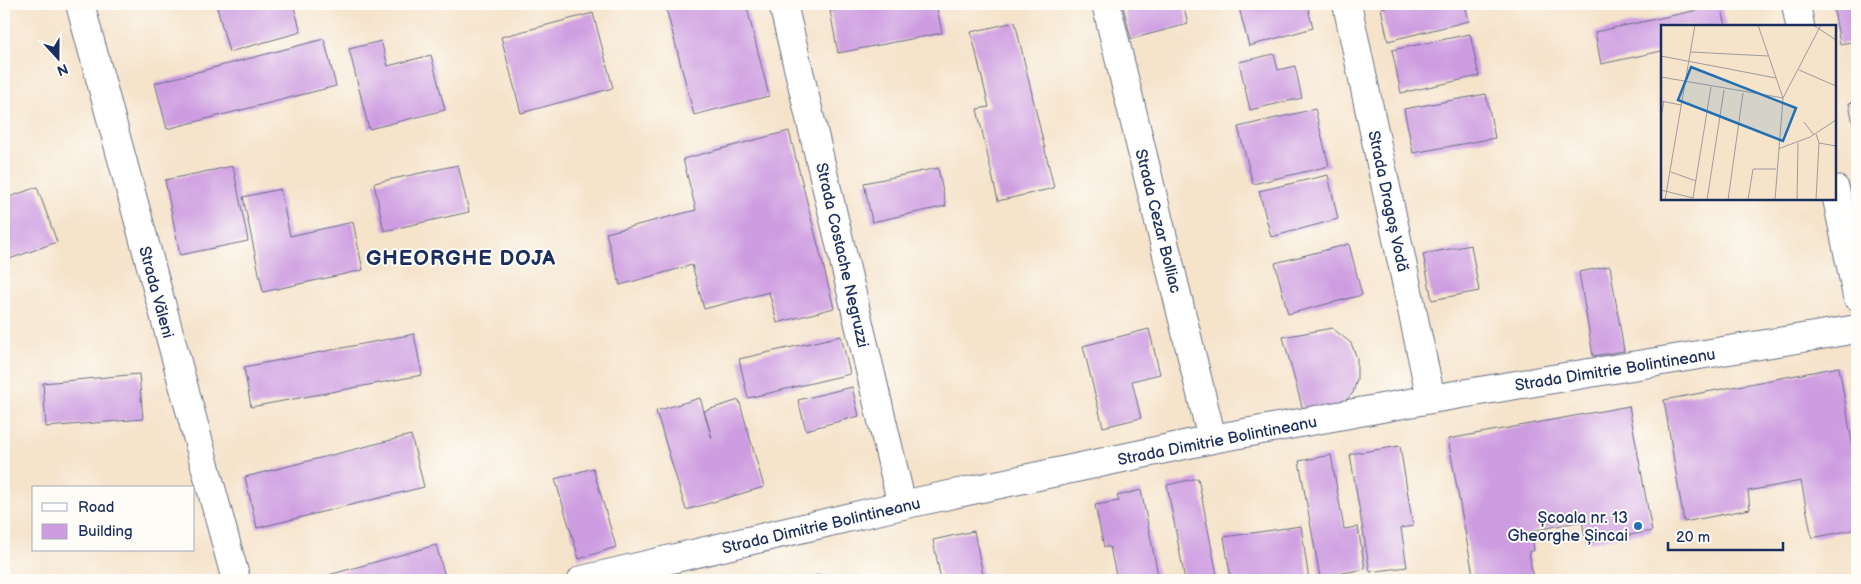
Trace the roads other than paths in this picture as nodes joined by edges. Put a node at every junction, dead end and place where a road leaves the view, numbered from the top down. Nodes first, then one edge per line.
1 (80, 4) edge
2 (784, 4) edge
3 (1106, 4) edge
4 (1347, 4) edge
5 (1796, 4) edge
6 (1800, 25) edge
7 (1836, 194) edge
8 (1857, 296) edge
9 (1857, 329) edge
10 (1431, 399) junction
11 (1212, 439) junction
12 (902, 505) junction
13 (236, 580) edge
14 (582, 580) edge

1 - 13 street, Strada Văleni
2 - 12 street, Strada Costache Negruzzi
3 - 11 street, Strada Cezar Bolliac
4 - 10 street, Strada Dragoș Vodă
5 - 6 street
7 - 8 street
9 - 10 street, Strada Dimitrie Bolintineanu
10 - 11 street, Strada Dimitrie Bolintineanu
11 - 12 street, Strada Dimitrie Bolintineanu
12 - 14 street, Strada Dimitrie Bolintineanu

